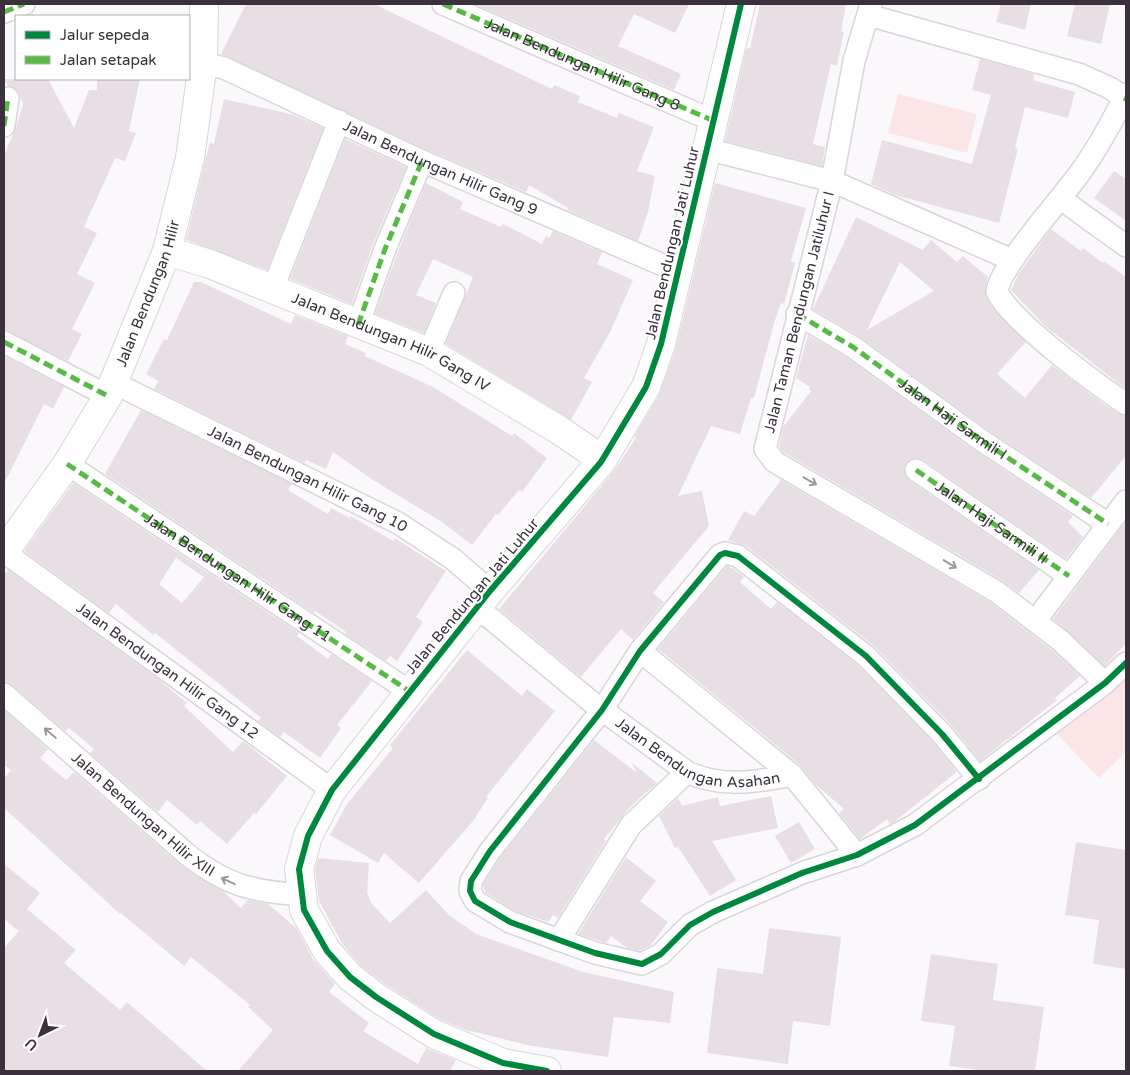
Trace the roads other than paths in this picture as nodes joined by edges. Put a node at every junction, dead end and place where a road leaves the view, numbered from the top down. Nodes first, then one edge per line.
1 (24, 4) edge
2 (204, 4) edge
3 (443, 4) edge
4 (741, 4) edge
5 (869, 9) edge
6 (4, 12) edge
7 (203, 63) junction
8 (1126, 97) edge
9 (8, 98) dead end
10 (705, 117) junction
11 (339, 121) junction
12 (4, 126) edge
13 (707, 149) junction
14 (422, 161) junction
15 (832, 181) junction
16 (1061, 199) junction
17 (1126, 246) edge
18 (167, 251) junction
19 (1012, 260) junction
20 (679, 272) junction
21 (273, 288) junction
22 (454, 292) dead end
23 (797, 314) junction
24 (358, 325) junction
25 (4, 342) edge
26 (429, 352) junction
27 (111, 390) junction
28 (1126, 404) edge
29 (601, 462) junction
30 (67, 464) junction
31 (916, 470) dead end
32 (1126, 501) edge
33 (1108, 524) junction
34 (4, 552) edge
35 (1069, 576) junction
36 (484, 600) junction
37 (1036, 620) junction
38 (640, 651) junction
39 (1126, 663) edge
40 (1105, 683) junction
41 (409, 691) junction
42 (4, 694) edge
43 (602, 710) junction
44 (687, 772) junction
45 (792, 775) junction
46 (979, 779) junction
47 (332, 790) junction
48 (857, 854) junction
49 (301, 895) junction
50 (559, 940) junction
51 (547, 1071) edge

1 - 6 street
2 - 7 street, Jalan Bendungan Hilir
3 - 10 street, Jalan Bendungan Hilir Gang 8
4 - 10 street, Jalan Bendungan Jati Luhur
5 - 8 street
5 - 15 street, Jalan Taman Bendungan Jatiluhur I
7 - 11 street, Jalan Bendungan Hilir Gang 9
7 - 18 street, Jalan Bendungan Hilir
8 - 16 street
9 - 12 street
10 - 13 street, Jalan Bendungan Jati Luhur
11 - 14 street, Jalan Bendungan Hilir Gang 9
11 - 21 street
13 - 15 street
13 - 20 street, Jalan Bendungan Jati Luhur
14 - 20 street, Jalan Bendungan Hilir Gang 9
14 - 24 street
15 - 19 street
15 - 23 street, Jalan Taman Bendungan Jatiluhur I
16 - 17 street
16 - 19 street
18 - 21 street, Jalan Bendungan Hilir Gang IV
18 - 27 street, Jalan Bendungan Hilir
19 - 28 street
20 - 29 street, Jalan Bendungan Jati Luhur
21 - 24 street, Jalan Bendungan Hilir Gang IV
22 - 26 street
23 - 33 street, Jalan Haji Sarmili I
23 -> 37 street, Jalan Taman Bendungan Jatiluhur I
24 - 26 street, Jalan Bendungan Hilir Gang IV
25 - 27 street, Jalan Bendungan Hilir Gang 10
26 - 29 street, Jalan Bendungan Hilir Gang IV
27 - 30 street, Jalan Bendungan Hilir
27 - 36 street, Jalan Bendungan Hilir Gang 10
29 - 36 street, Jalan Bendungan Jati Luhur
30 - 34 street, Jalan Bendungan Hilir
30 - 41 street, Jalan Bendungan Hilir Gang 11
31 - 35 street, Jalan Haji Sarmili II
32 - 33 street
33 - 35 street
34 - 47 street, Jalan Bendungan Hilir Gang 12
35 - 37 street
36 - 41 street, Jalan Bendungan Jati Luhur
36 - 43 street, Jalan Bendungan Asahan
37 - 40 street, Jalan Taman Bendungan Jatiluhur I
38 - 43 street
38 - 45 street, Jalan Bendungan Asahan
38 - 46 street
39 - 40 street
40 - 46 street
41 - 47 street, Jalan Bendungan Jati Luhur
49 -> 42 street, Jalan Bendungan Hilir XIII
43 - 44 street, Jalan Bendungan Asahan
43 - 50 street
44 - 45 street, Jalan Bendungan Asahan
44 - 50 street
45 - 48 street
46 - 48 street
47 - 49 street, Jalan Bendungan Jati Luhur
48 - 50 street
49 - 51 street, Jalan Bendungan Jati Luhur

